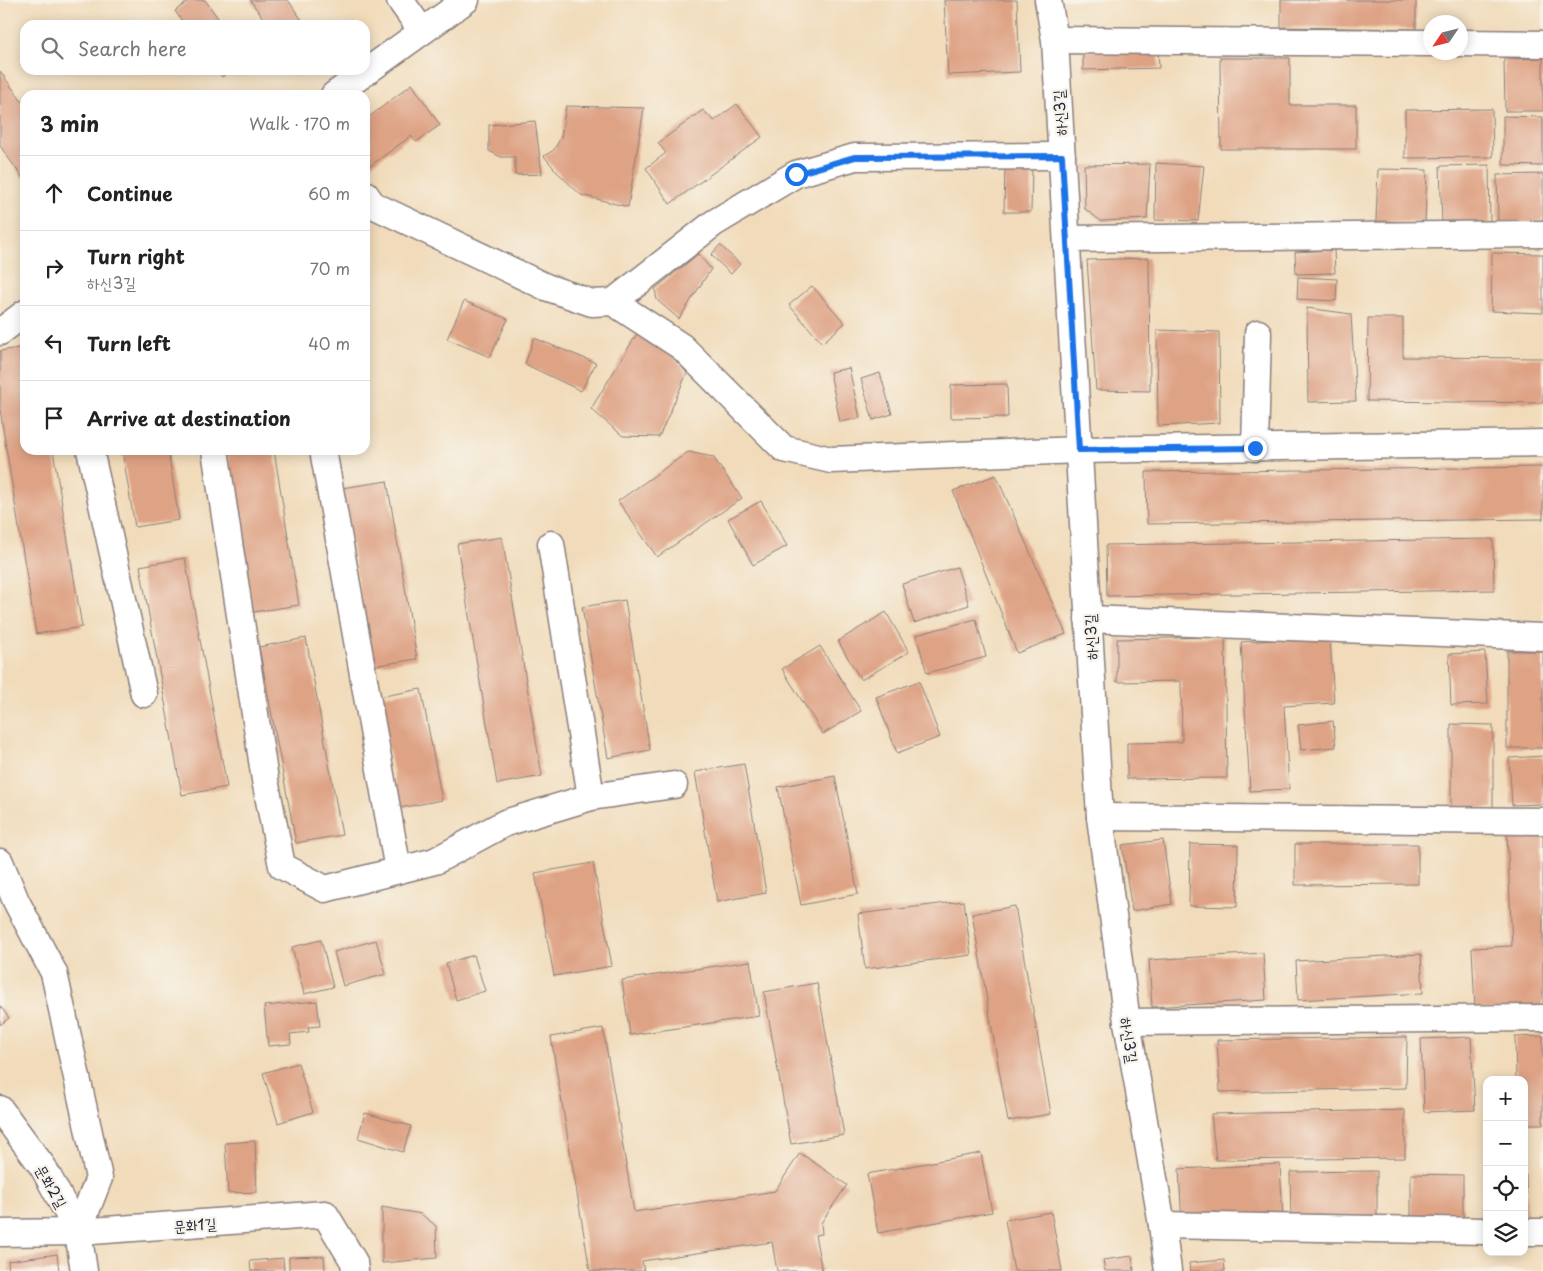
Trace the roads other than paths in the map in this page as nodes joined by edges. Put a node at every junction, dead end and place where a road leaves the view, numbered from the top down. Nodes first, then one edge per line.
1 (400, 0) edge
2 (466, 0) edge
3 (1048, 0) edge
4 (422, 31) junction
5 (1055, 40) junction
6 (1423, 43) edge
7 (1468, 43) edge
8 (1543, 44) edge
9 (370, 69) edge
10 (362, 75) edge
11 (341, 90) edge
12 (1062, 156) junction
13 (370, 201) edge
14 (1543, 234) edge
15 (1067, 239) junction
16 (613, 302) junction
17 (20, 317) edge
18 (0, 332) edge
19 (1258, 333) dead end
20 (1543, 443) edge
21 (1255, 448) junction
22 (1079, 450) junction
23 (91, 455) edge
24 (216, 455) edge
25 (324, 455) edge
26 (551, 544) dead end
27 (1088, 619) junction
28 (1543, 637) edge
29 (144, 694) dead end
30 (674, 785) dead end
31 (591, 797) junction
32 (1100, 817) junction
33 (1543, 821) edge
34 (0, 862) edge
35 (398, 870) junction
36 (1543, 1018) edge
37 (1126, 1022) junction
38 (0, 1109) edge
39 (1162, 1225) junction
40 (1483, 1231) edge
41 (78, 1232) junction
42 (1528, 1232) edge
43 (1543, 1232) edge
44 (0, 1233) edge
45 (84, 1271) edge
46 (355, 1271) edge
47 (1168, 1271) edge

1 - 4 street
2 - 4 street
3 - 5 street, 하신3길
4 - 9 street
5 - 6 street
5 - 12 street, 하신3길
7 - 8 street
10 - 11 street
12 - 15 street, 하신3길
12 - 16 street
13 - 16 street
14 - 15 street
15 - 22 street, 하신3길
16 - 22 street
17 - 18 street
19 - 21 street
20 - 21 street
21 - 22 street
22 - 27 street, 하신3길
23 - 29 street
24 - 35 street
25 - 35 street
26 - 31 street
27 - 28 street
27 - 32 street, 하신3길
30 - 31 street
31 - 35 street
32 - 33 street
32 - 37 street, 하신3길
34 - 41 street
36 - 37 street
37 - 39 street, 하신3길
38 - 41 street, 문화2길
39 - 40 street
39 - 47 street, 하신3길
41 - 44 street, 문화1길
41 - 45 street, 문화2길
41 - 46 street, 문화1길
42 - 43 street

